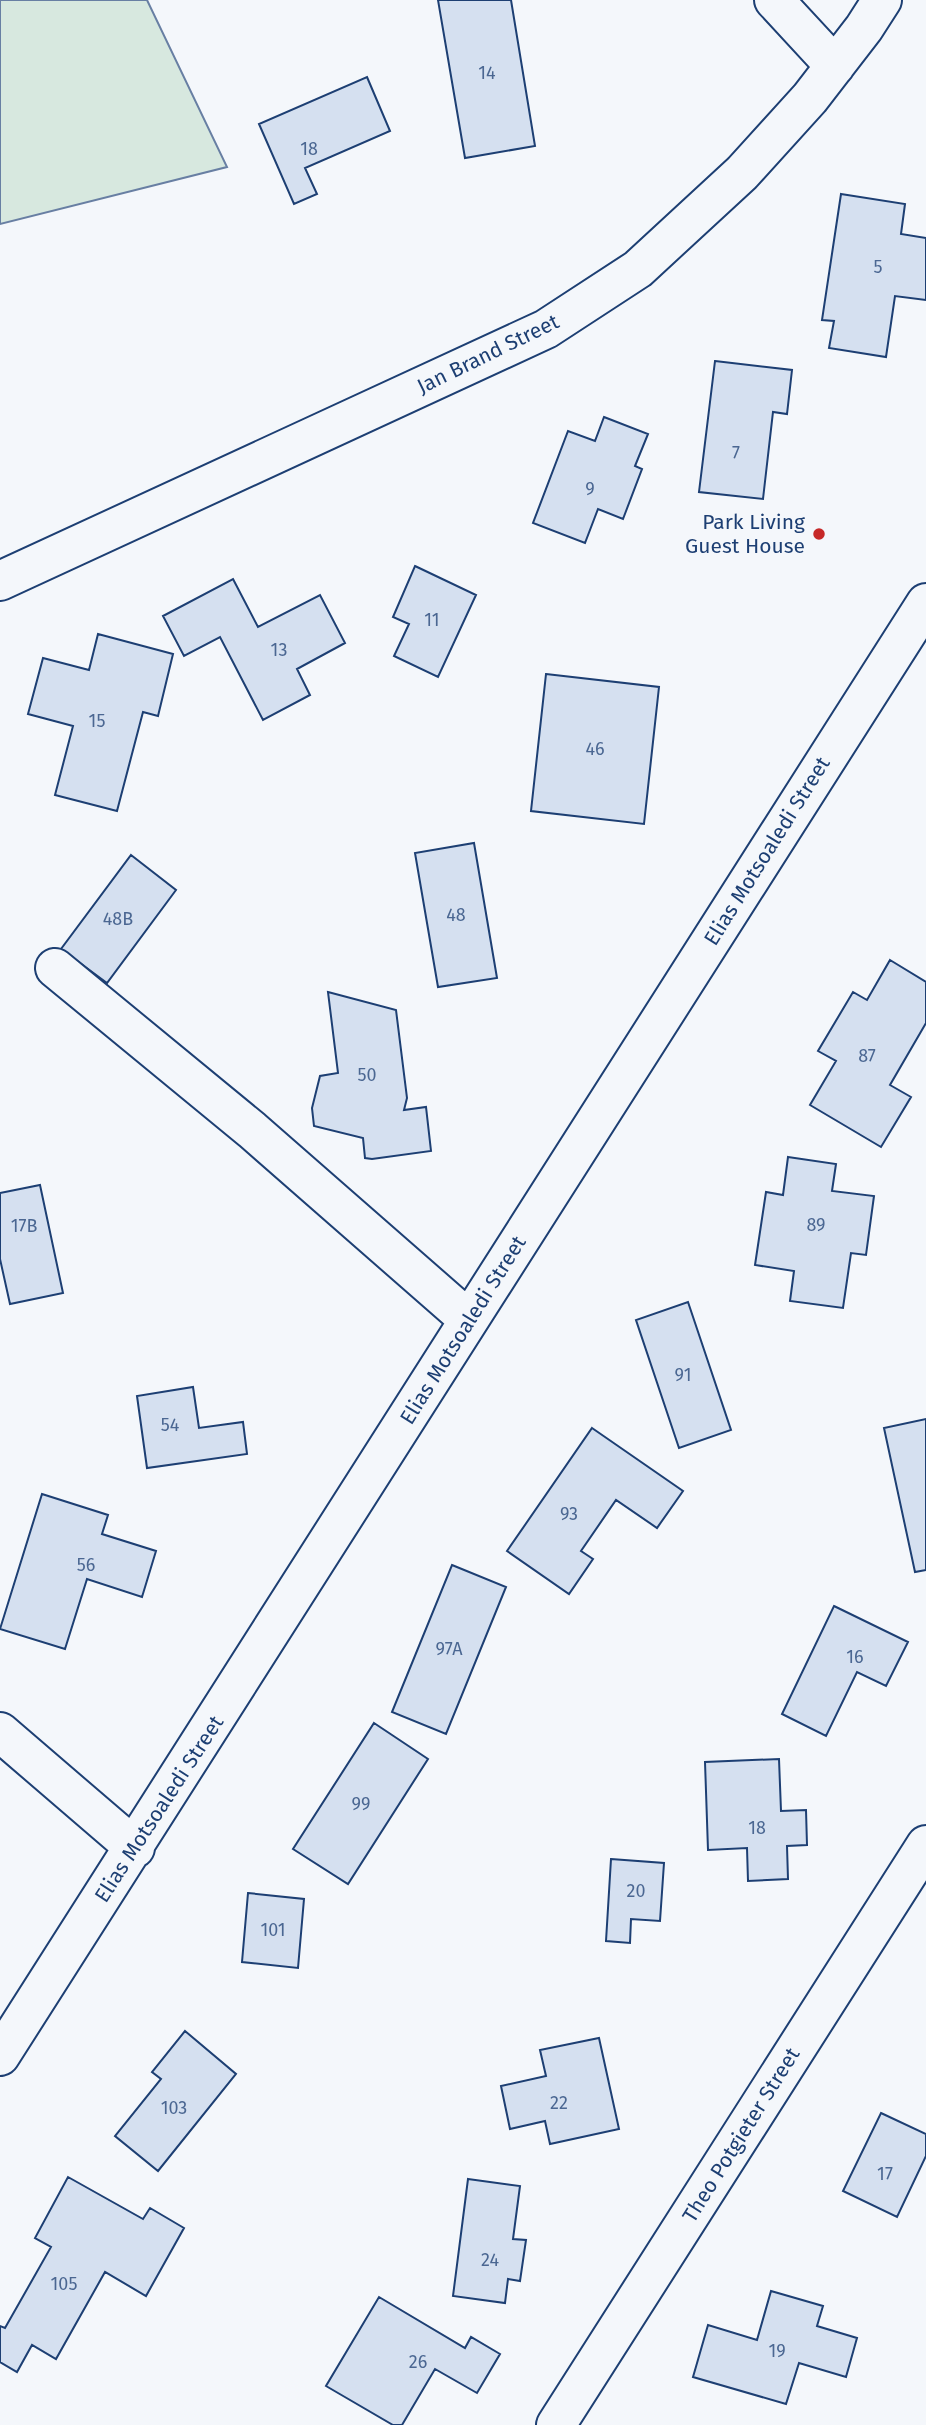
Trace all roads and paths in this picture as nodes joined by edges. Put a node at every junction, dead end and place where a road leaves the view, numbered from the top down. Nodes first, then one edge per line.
1 (774, 0) edge
2 (882, 0) edge
3 (835, 66) junction
4 (0, 581) edge
5 (926, 603) edge
6 (55, 968) dead end
7 (469, 1320) junction
8 (0, 1732) edge
9 (926, 1845) edge
10 (135, 1848) junction
11 (0, 2056) edge
12 (556, 2425) edge

1 - 3 street
2 - 3 street, Jan Brand Street
3 - 4 street, Jan Brand Street
5 - 7 street, Elias Motsoaledi Street
6 - 7 street
7 - 10 street, Elias Motsoaledi Street
8 - 10 street
9 - 12 street, Theo Potgieter Street
10 - 11 street, Elias Motsoaledi Street

